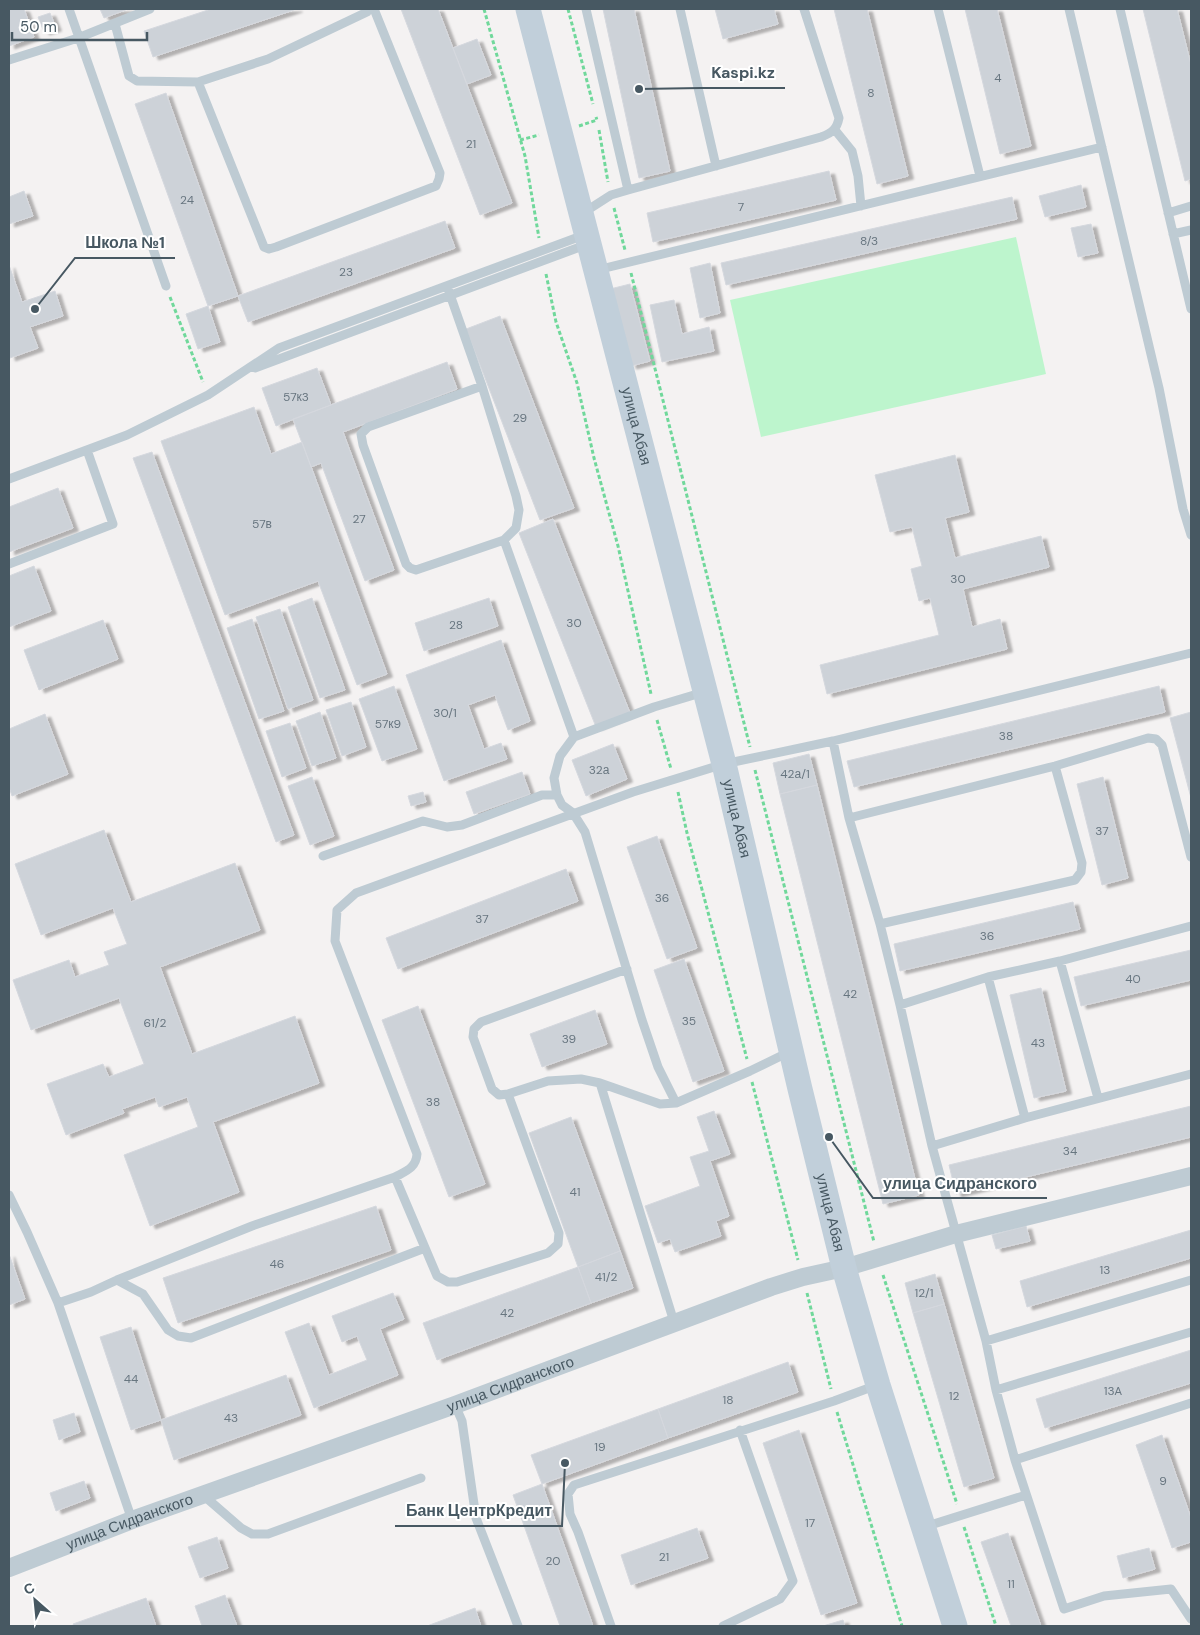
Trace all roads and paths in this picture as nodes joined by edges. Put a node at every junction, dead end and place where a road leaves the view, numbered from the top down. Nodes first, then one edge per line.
1 (69, 9) edge
2 (150, 9) edge
3 (369, 9) edge
4 (374, 9) edge
5 (484, 9) edge
6 (528, 9) edge
7 (586, 9) edge
8 (680, 9) edge
9 (804, 9) edge
10 (938, 9) edge
11 (1069, 9) edge
12 (1120, 9) edge
13 (115, 24) junction
14 (78, 38) junction
15 (9, 60) edge
16 (198, 82) junction
17 (597, 120) dead end
18 (835, 130) junction
19 (1102, 147) junction
20 (716, 166) junction
21 (980, 176) junction
22 (628, 190) junction
23 (611, 195) junction
24 (861, 206) junction
25 (1191, 206) edge
26 (1168, 212) junction
27 (1191, 230) edge
28 (585, 231) junction
29 (1173, 234) junction
30 (542, 251) junction
31 (543, 260) junction
32 (628, 262) junction
33 (595, 270) junction
34 (166, 286) joint
35 (447, 286) junction
36 (451, 295) junction
37 (1191, 309) edge
38 (246, 371) junction
39 (482, 386) junction
40 (208, 395) junction
41 (87, 450) junction
42 (9, 479) edge
43 (1191, 536) edge
44 (504, 540) junction
45 (9, 564) edge
46 (1191, 653) edge
47 (706, 691) junction
48 (654, 707) junction
49 (574, 737) junction
50 (833, 741) junction
51 (752, 758) junction
52 (724, 764) junction
53 (1055, 766) junction
54 (675, 779) junction
55 (557, 794) junction
56 (573, 813) junction
57 (849, 818) junction
58 (323, 856) dead end
59 (1191, 857) edge
60 (880, 924) junction
61 (1191, 926) edge
62 (1060, 961) junction
63 (626, 969) junction
64 (988, 977) junction
65 (900, 1005) junction
66 (791, 1051) junction
67 (750, 1071) junction
68 (1191, 1074) edge
69 (600, 1082) junction
70 (508, 1094) junction
71 (1098, 1098) junction
72 (676, 1102) junction
73 (1025, 1118) junction
74 (932, 1146) junction
75 (1191, 1176) edge
76 (395, 1177) junction
77 (9, 1195) edge
78 (956, 1234) junction
79 (425, 1248) junction
80 (878, 1258) junction
81 (844, 1268) junction
82 (803, 1277) junction
83 (117, 1280) junction
84 (1191, 1280) edge
85 (58, 1303) junction
86 (674, 1322) junction
87 (1191, 1332) edge
88 (986, 1341) junction
89 (878, 1384) junction
90 (996, 1390) junction
91 (834, 1401) junction
92 (1191, 1403) edge
93 (455, 1405) junction
94 (740, 1430) junction
95 (1014, 1460) junction
96 (421, 1478) dead end
97 (202, 1495) junction
98 (1026, 1495) junction
99 (960, 1515) junction
100 (132, 1520) junction
101 (924, 1527) junction
102 (9, 1568) edge
103 (1191, 1619) edge
104 (518, 1626) edge
105 (611, 1626) edge
106 (723, 1626) edge
107 (902, 1626) edge
108 (955, 1626) edge
109 (996, 1626) edge

1 - 14 lane
2 - 13 lane
3 - 16 lane
4 - 16 lane
5 - 30 path
6 - 28 street, улица Абая
7 - 22 lane
8 - 20 lane
9 - 18 lane
10 - 21 lane
11 - 19 lane
12 - 26 lane
13 - 14 lane
13 - 16 lane
14 - 15 lane
14 - 34 lane
17 - 23 path
18 - 20 lane
18 - 24 lane
19 - 21 lane
19 - 43 lane
20 - 22 lane
21 - 24 lane
22 - 23 lane
23 - 28 lane
23 - 32 path
24 - 32 lane
25 - 26 lane
26 - 29 lane
27 - 29 lane
28 - 30 lane
28 - 31 lane
28 - 33 street, улица Абая
29 - 37 lane
30 - 35 lane
31 - 36 lane
31 - 48 path
32 - 33 lane
32 - 51 path
33 - 47 street, улица Абая
34 - 40 path
35 - 36 lane
35 - 38 lane
36 - 38 lane
36 - 39 lane
38 - 40 lane
39 - 44 lane
39 - 44 lane
40 - 41 lane
41 - 42 lane
41 - 45 lane
44 - 49 lane
46 - 50 lane
47 - 48 lane
47 - 52 street, улица Абая
48 - 49 lane
48 - 54 path
49 - 55 lane
50 - 51 lane
50 - 57 lane
51 - 52 lane
51 - 80 path
52 - 54 lane
52 - 66 street, улица Абая
53 - 57 lane
53 - 59 lane
53 - 60 lane
54 - 56 lane
54 - 67 path
55 - 56 lane
55 - 58 lane
56 - 63 lane
56 - 76 lane
57 - 60 lane
60 - 65 lane
61 - 62 lane
62 - 64 lane
62 - 71 lane
63 - 70 lane
63 - 72 lane
64 - 65 lane
64 - 73 lane
65 - 74 lane
66 - 67 lane
66 - 81 street, улица Абая
67 - 72 lane
67 - 82 path
68 - 71 lane
69 - 70 lane
69 - 72 lane
69 - 86 lane
70 - 79 lane
71 - 73 lane
73 - 74 lane
74 - 78 lane
75 - 78 street, улица Сидранского
76 - 79 lane
76 - 83 lane
77 - 85 lane
78 - 80 street, улица Сидранского
78 - 88 lane
79 - 83 lane
80 - 81 street, улица Сидранского
80 - 99 path
81 - 82 street, улица Сидранского
81 - 89 street, улица Абая
82 - 86 street, улица Сидранского
82 - 91 path
83 - 85 lane
84 - 88 lane
85 - 100 lane
86 - 93 street, улица Сидранского
87 - 90 lane
88 - 90 lane
89 - 91 lane
89 - 101 street, улица Абая
90 - 95 lane
91 - 94 lane
91 - 107 path
92 - 95 lane
93 - 97 street, улица Сидранского
93 - 104 lane
94 - 105 lane
94 - 106 lane
95 - 98 lane
96 - 97 lane
97 - 100 street, улица Сидранского
98 - 99 lane
98 - 103 lane
99 - 101 lane
99 - 109 path
100 - 102 street, улица Сидранского
101 - 108 street, улица Абая

